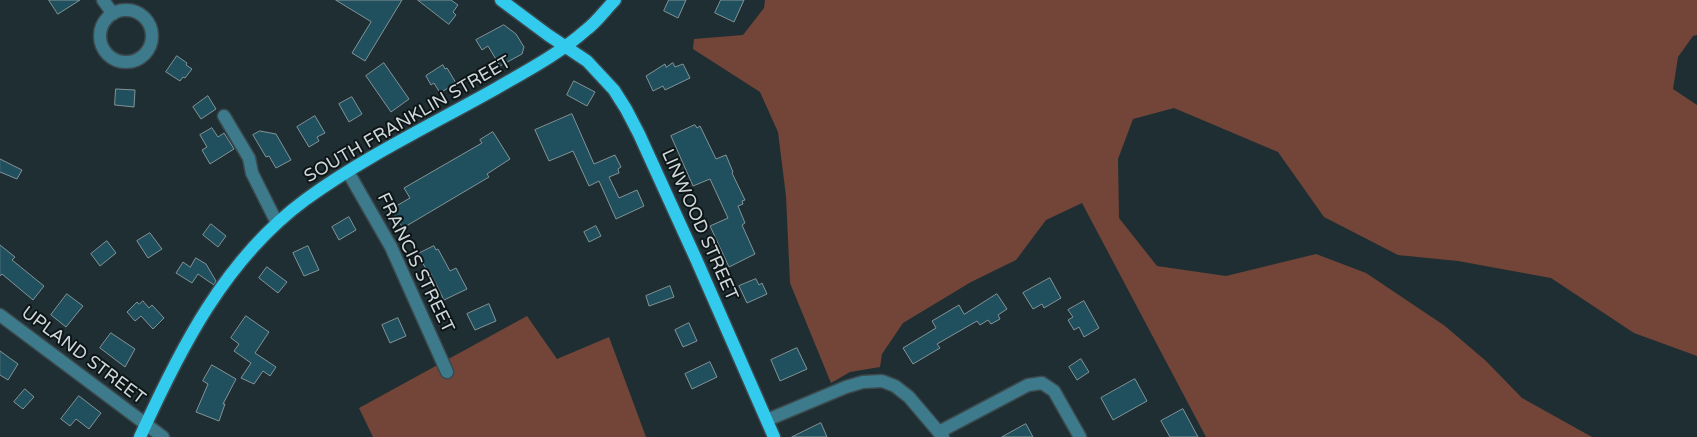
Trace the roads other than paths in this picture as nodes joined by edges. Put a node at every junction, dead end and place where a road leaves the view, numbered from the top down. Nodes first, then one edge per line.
1 (103, 0) edge
2 (501, 0) edge
3 (615, 0) edge
4 (112, 14) junction
5 (566, 47) junction
6 (224, 116) dead end
7 (348, 172) junction
8 (277, 223) junction
9 (0, 315) edge
10 (447, 372) dead end
11 (767, 420) junction
12 (143, 431) edge
13 (941, 435) edge
14 (163, 437) edge
15 (774, 437) edge
16 (1080, 437) edge

1 - 4 street
2 - 5 main road, LINWOOD STREET
3 - 5 main road, SOUTH FRANKLIN STREET
4 - 4 street
5 - 7 main road, SOUTH FRANKLIN STREET
5 - 11 main road, LINWOOD STREET
6 - 8 street
7 - 8 main road, SOUTH FRANKLIN STREET
7 - 10 street, FRANCIS STREET
8 - 12 main road, SOUTH FRANKLIN STREET
9 - 12 street, UPLAND STREET
11 - 13 street
11 - 15 main road, LINWOOD STREET
12 - 14 street, UPLAND STREET
13 - 16 street

